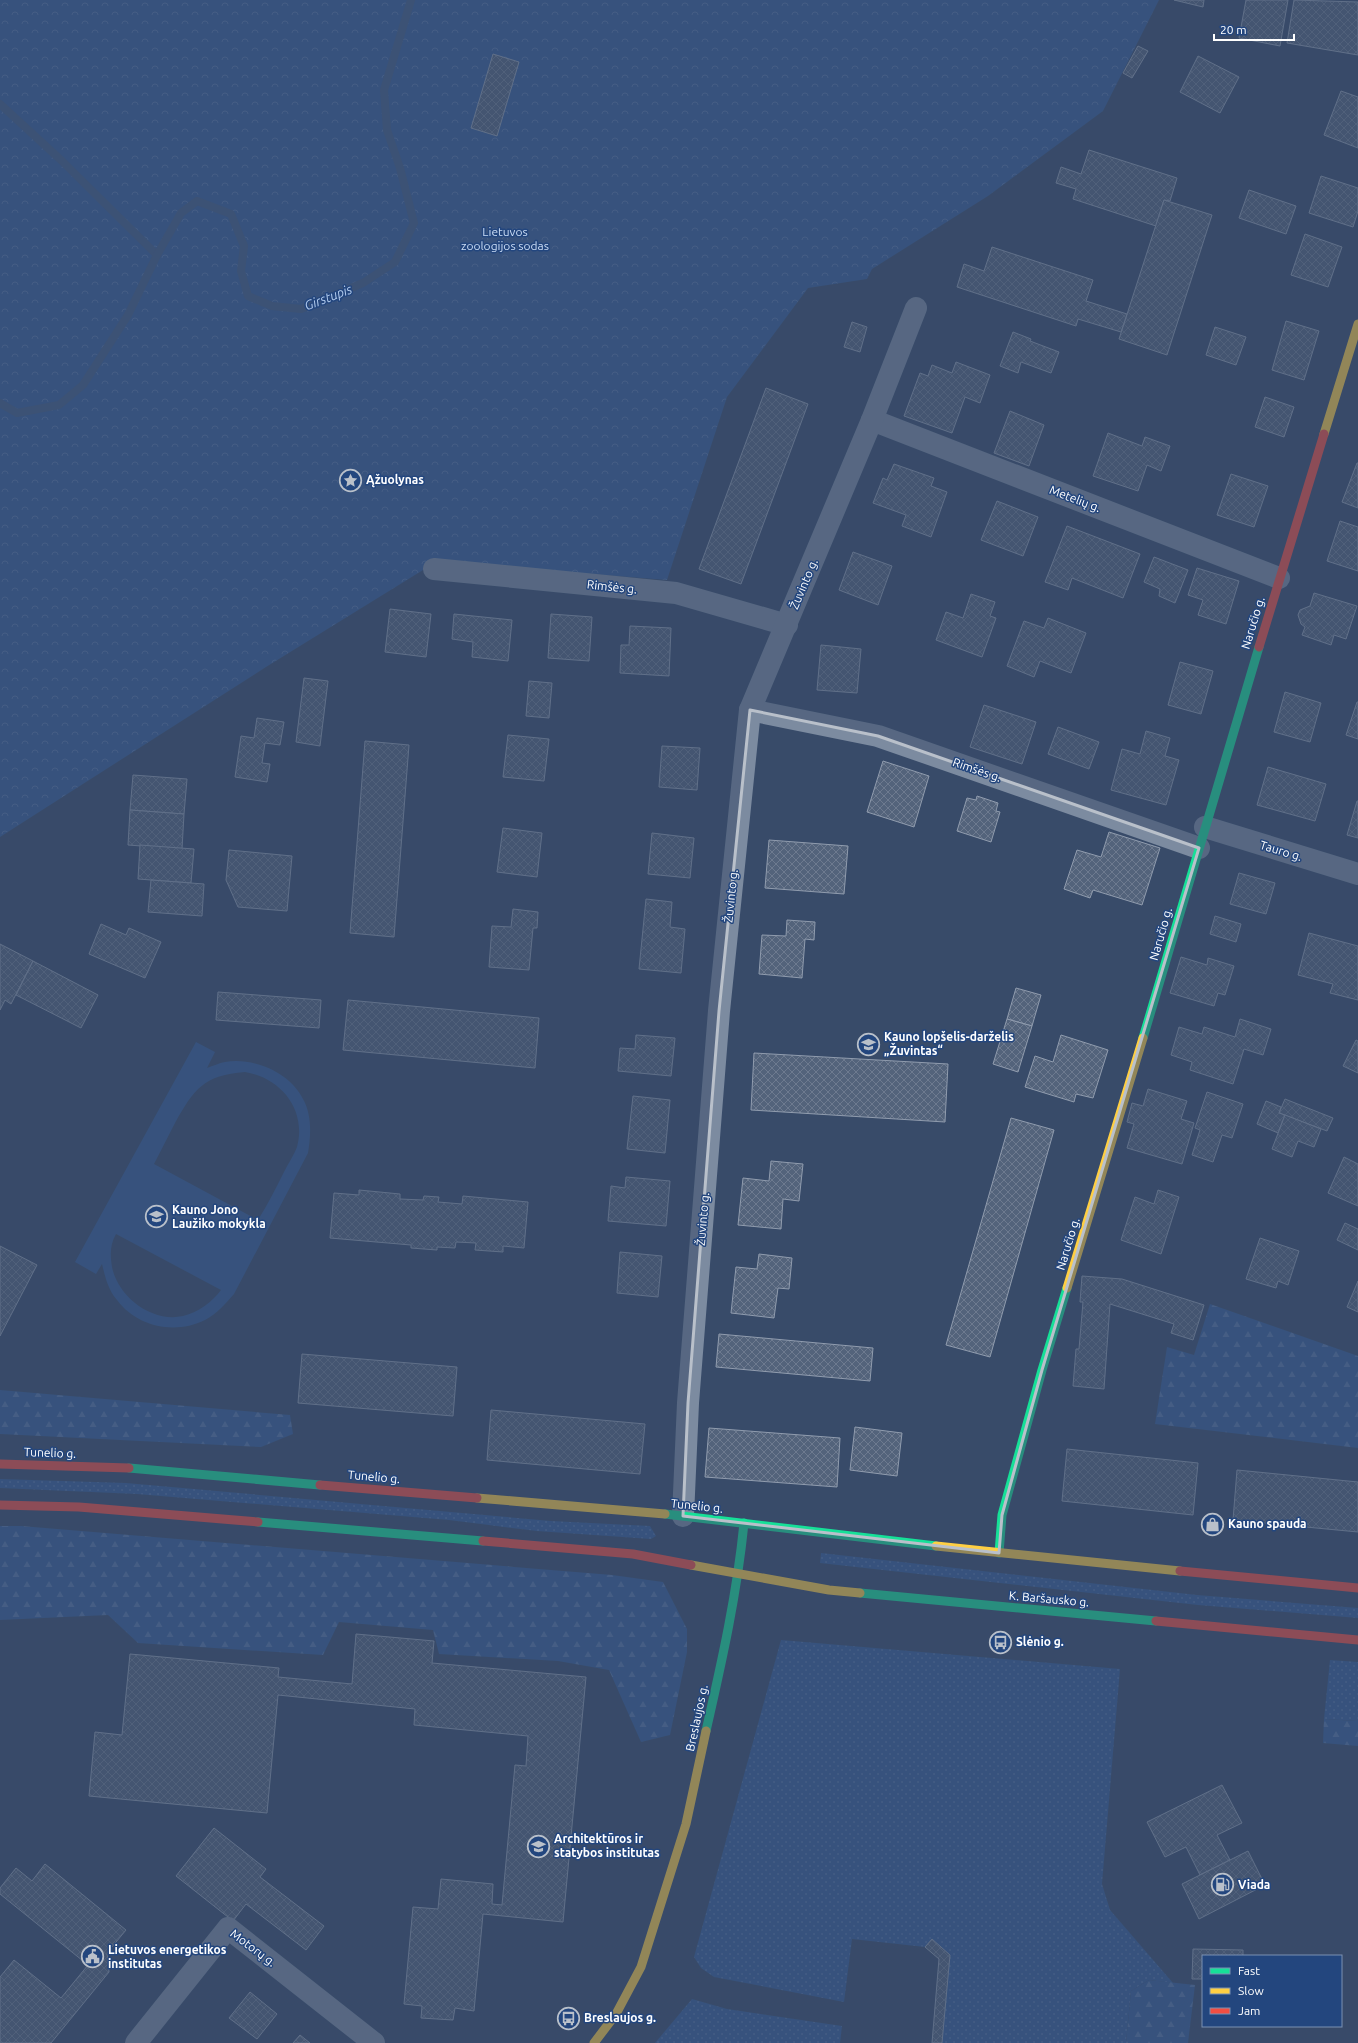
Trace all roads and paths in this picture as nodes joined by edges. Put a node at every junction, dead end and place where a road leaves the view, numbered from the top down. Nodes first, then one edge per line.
1 (916, 308) dead end
2 (1358, 324) edge
3 (872, 420) junction
4 (434, 569) dead end
5 (1279, 578) junction
6 (787, 625) junction
7 (750, 710) junction
8 (1205, 827) junction
9 (1199, 848) junction
10 (1358, 874) edge
11 (0, 1464) edge
12 (0, 1505) edge
13 (683, 1516) junction
14 (744, 1523) junction
15 (999, 1553) junction
16 (739, 1574) junction
17 (1358, 1588) edge
18 (1358, 1640) edge
19 (136, 2043) edge
20 (374, 2043) edge
21 (594, 2043) edge

1 - 3 street, Žuvinto g.
2 - 5 main road, Naručio g.
3 - 5 street, Metelių g.
3 - 6 street, Žuvinto g.
4 - 6 street, Rimšės g.
5 - 8 main road, Naručio g.
6 - 7 street, Žuvinto g.
7 - 9 street, Rimšės g.
7 - 13 street, Žuvinto g.
8 - 9 main road, Naručio g.
8 - 10 street, Tauro g.
9 - 15 main road, Naručio g.
11 - 13 main road, Tunelio g.
12 - 16 main road
13 - 14 main road, Tunelio g.
14 - 15 main road
14 - 16 main road, Breslaujos g.
15 - 17 main road
16 - 18 main road, K. Baršausko g.
16 - 21 main road, Breslaujos g.
19 - 20 street, Motorų g.

